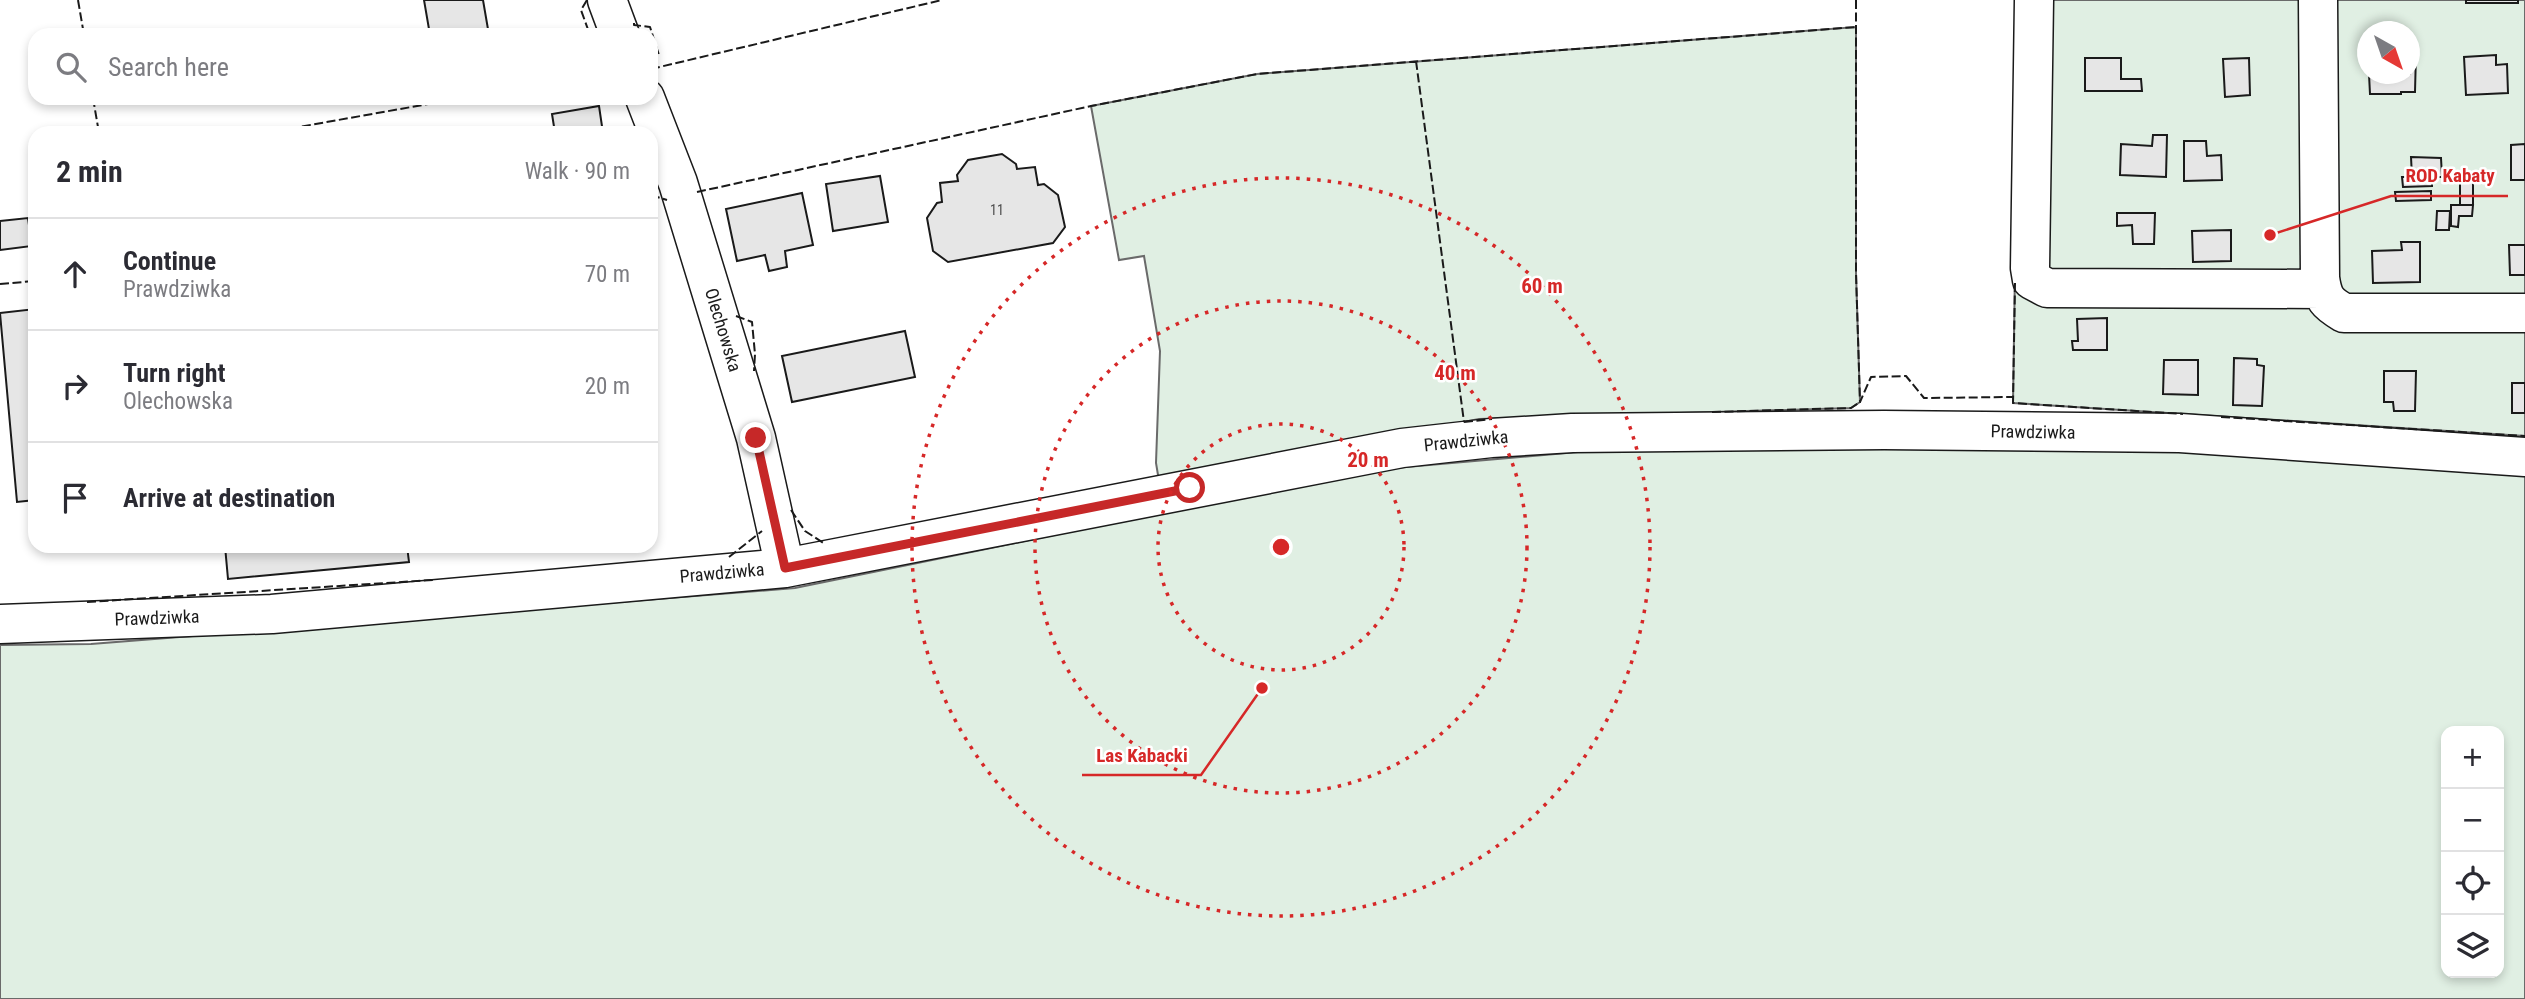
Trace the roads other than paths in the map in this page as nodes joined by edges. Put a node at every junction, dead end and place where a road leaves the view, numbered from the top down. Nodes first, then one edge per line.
1 (607, 0) edge
2 (2034, 0) edge
3 (2318, 0) edge
4 (617, 28) edge
5 (648, 105) edge
6 (656, 126) edge
7 (658, 131) edge
8 (2321, 289) junction
9 (2525, 313) edge
10 (2525, 457) edge
11 (785, 568) junction
12 (0, 624) edge

1 - 4 street
2 - 8 street
3 - 8 street
5 - 6 street, Olechowska
7 - 11 street, Olechowska
8 - 9 street
10 - 11 street, Prawdziwka
11 - 12 street, Prawdziwka

